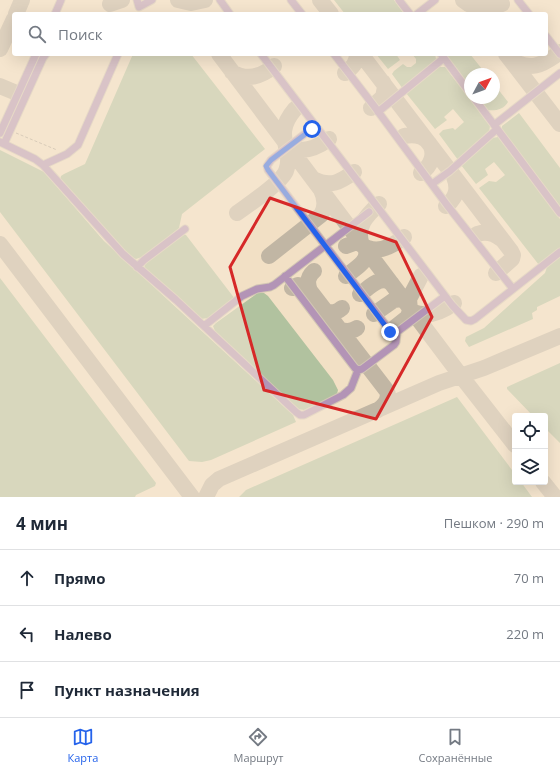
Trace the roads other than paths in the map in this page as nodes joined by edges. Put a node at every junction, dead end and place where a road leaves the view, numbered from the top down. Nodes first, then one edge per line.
1 (61, 0) edge
2 (152, 0) edge
3 (220, 0) edge
4 (399, 0) edge
5 (435, 0) edge
6 (518, 0) edge
7 (295, 1) edge
8 (137, 7) edge
9 (55, 12) edge
10 (229, 12) edge
11 (301, 12) edge
12 (408, 12) edge
13 (420, 12) edge
14 (527, 12) edge
15 (548, 39) edge
16 (560, 54) edge
17 (35, 56) edge
18 (44, 56) edge
19 (117, 56) edge
20 (262, 56) edge
21 (336, 56) edge
22 (442, 56) edge
23 (560, 74) edge
24 (464, 85) edge
25 (479, 104) edge
26 (378, 112) junction
27 (315, 126) junction
28 (496, 127) junction
29 (0, 133) edge
30 (2, 143) edge
31 (43, 165) junction
32 (432, 184) junction
33 (369, 212) dead end
34 (560, 213) edge
35 (185, 229) dead end
36 (325, 246) junction
37 (560, 252) edge
38 (137, 267) junction
39 (285, 276) junction
40 (513, 289) junction
41 (445, 296) junction
42 (204, 326) junction
43 (397, 332) junction
44 (358, 370) junction

1 - 9 lane
2 - 8 lane
3 - 10 lane
4 - 12 lane
5 - 13 lane
6 - 14 lane
7 - 11 lane
15 - 16 lane
17 - 29 lane
18 - 30 lane
19 - 31 lane
20 - 27 lane
21 - 26 lane
22 - 24 lane
22 - 26 lane
23 - 28 lane
25 - 28 lane
26 - 32 lane
27 - 36 lane
27 - 41 lane
28 - 32 lane
28 - 34 lane
30 - 31 lane
31 - 38 lane
32 - 40 lane
33 - 36 lane
35 - 38 lane
36 - 39 lane
36 - 43 lane
37 - 40 lane
38 - 42 lane
39 - 42 lane
39 - 44 lane
40 - 41 lane
41 - 43 lane
42 - 44 lane
43 - 44 lane

